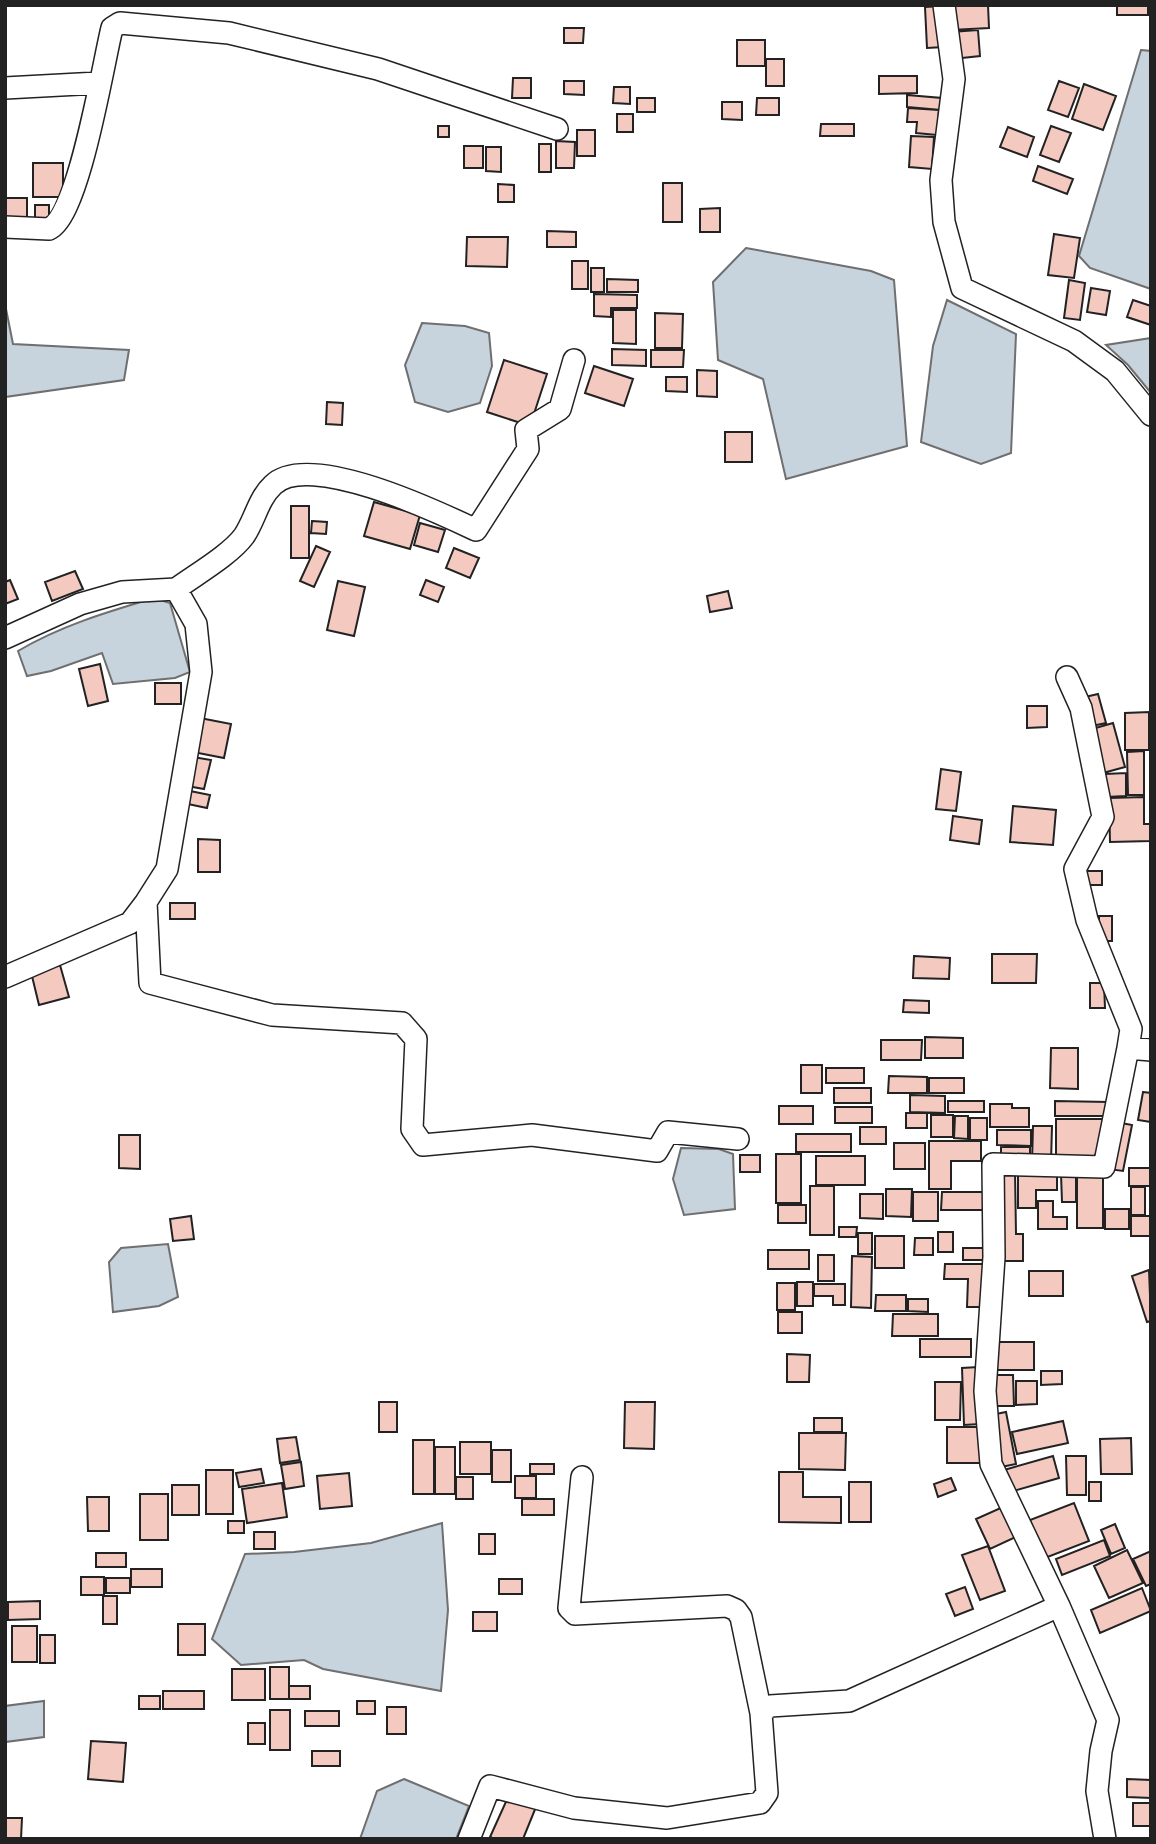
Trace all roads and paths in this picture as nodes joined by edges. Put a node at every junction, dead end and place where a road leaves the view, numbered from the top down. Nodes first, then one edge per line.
1 (944, 5) edge
2 (98, 83) junction
3 (5, 88) edge
4 (557, 129) dead end
5 (5, 227) edge
6 (574, 360) dead end
7 (1151, 415) edge
8 (176, 589) junction
9 (5, 638) edge
10 (1067, 677) dead end
11 (146, 902) junction
12 (5, 977) edge
13 (1128, 1048) junction
14 (1151, 1050) edge
15 (738, 1139) dead end
16 (582, 1477) dead end
17 (1059, 1606) junction
18 (761, 1713) junction
19 (469, 1839) edge
20 (1105, 1839) edge

1 - 7 street
2 - 3 street
2 - 4 street
2 - 5 street
6 - 8 street
8 - 9 street
8 - 11 street
10 - 13 street
11 - 12 street
11 - 15 street
13 - 14 street
13 - 17 street
16 - 18 street
17 - 18 street
17 - 20 street
18 - 19 street

